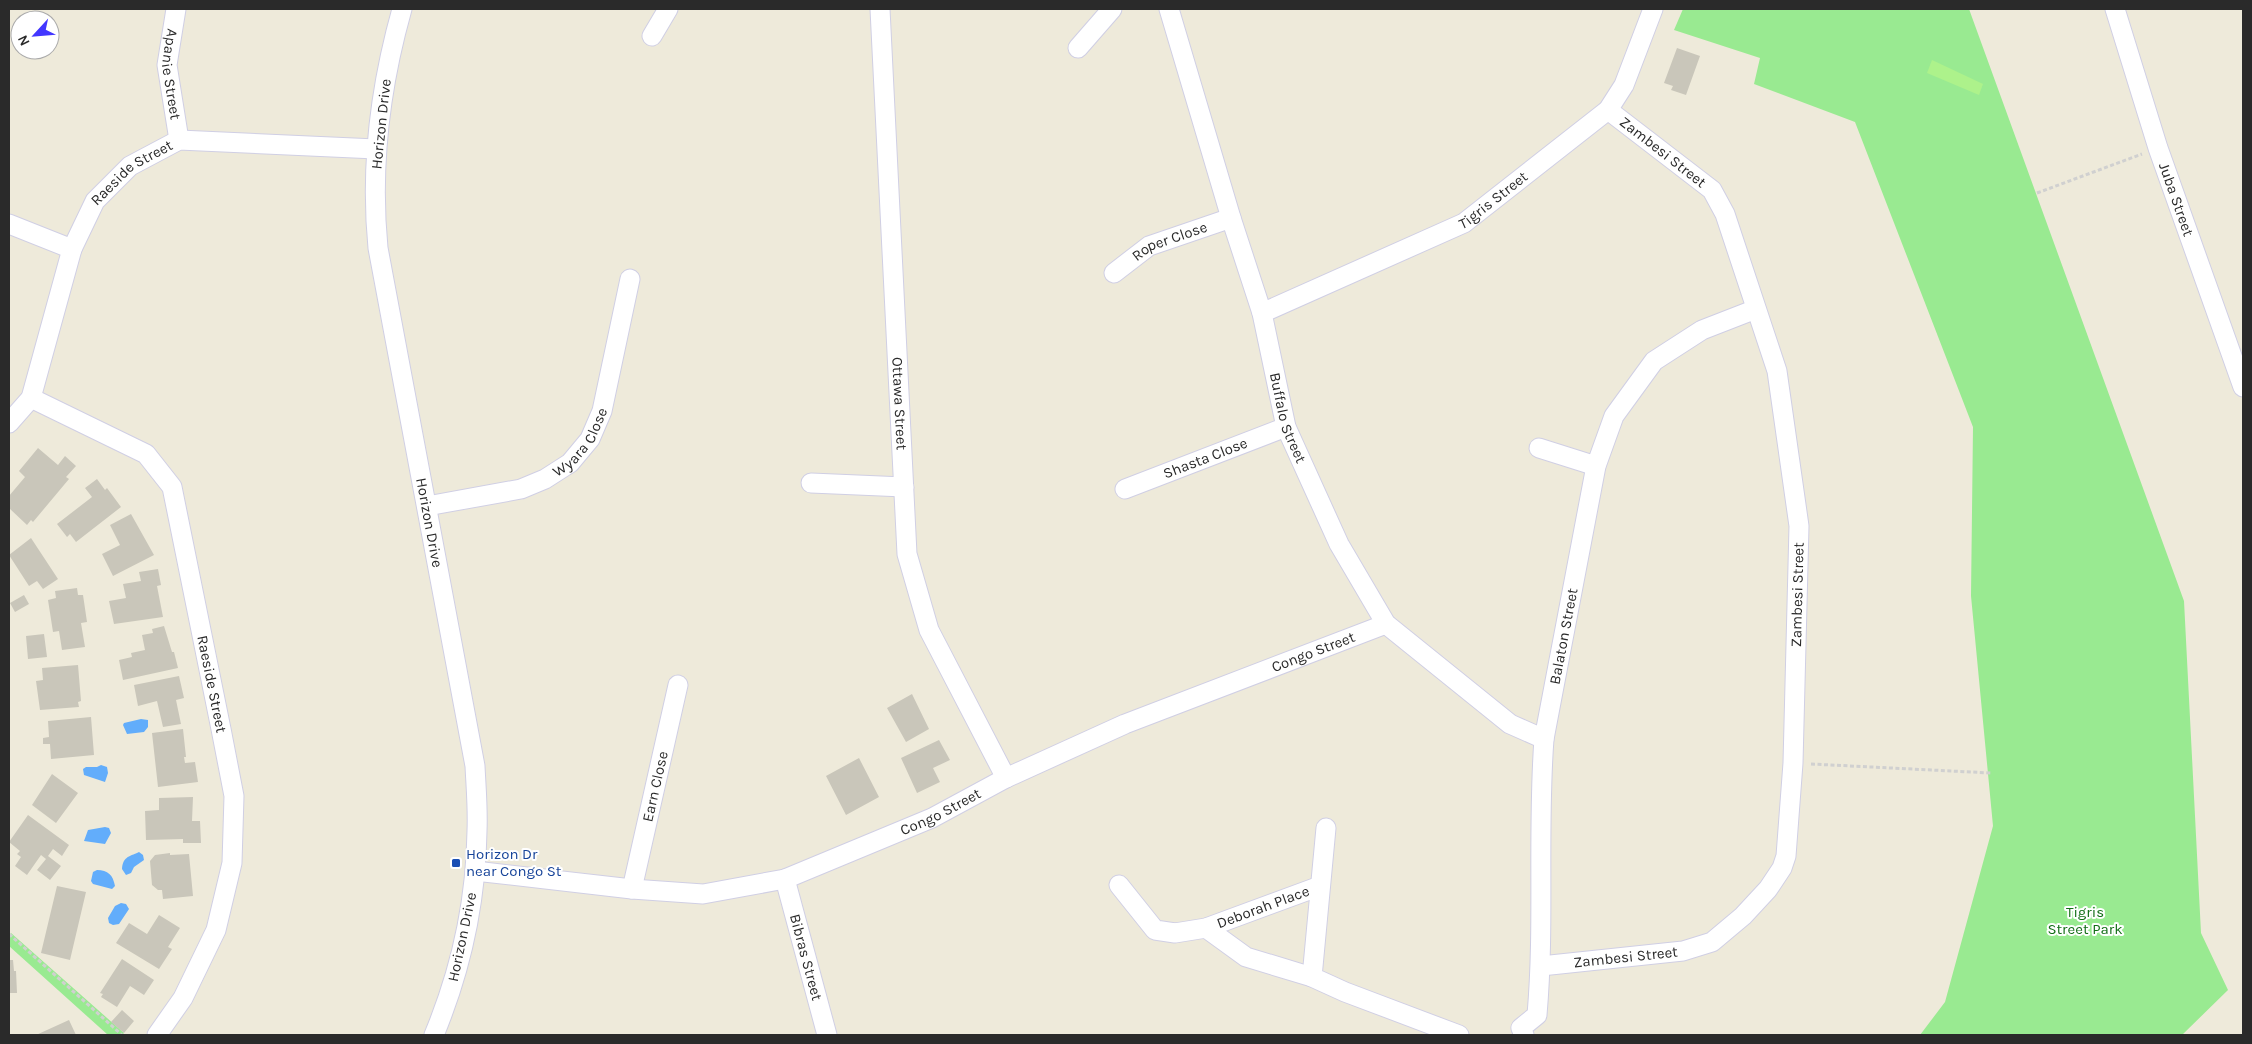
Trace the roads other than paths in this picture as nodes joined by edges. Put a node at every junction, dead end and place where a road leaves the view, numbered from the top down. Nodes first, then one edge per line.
1 (176, 9) edge
2 (402, 9) edge
3 (668, 9) edge
4 (880, 9) edge
5 (1112, 9) edge
6 (1169, 9) edge
7 (1653, 9) edge
8 (2115, 9) edge
9 (652, 36) dead end
10 (1078, 48) dead end
11 (1608, 110) junction
12 (179, 140) junction
13 (376, 149) junction
14 (1231, 218) junction
15 (9, 224) edge
16 (72, 249) junction
17 (1114, 273) dead end
18 (630, 279) dead end
19 (1756, 309) junction
20 (1262, 313) junction
21 (2243, 387) edge
22 (31, 398) junction
23 (9, 423) edge
24 (1286, 427) junction
25 (1539, 448) dead end
26 (1596, 466) junction
27 (811, 483) dead end
28 (904, 487) junction
29 (1125, 489) dead end
30 (427, 506) junction
31 (1386, 624) junction
32 (678, 685) dead end
33 (1544, 739) junction
34 (1006, 778) junction
35 (1326, 828) dead end
36 (475, 871) junction
37 (785, 879) junction
38 (1119, 885) dead end
39 (1320, 886) junction
40 (632, 889) junction
41 (1206, 928) junction
42 (1541, 966) junction
43 (1312, 977) junction
44 (1517, 1033) edge
45 (158, 1035) edge
46 (434, 1035) edge
47 (827, 1035) edge
48 (1459, 1035) edge

1 - 12 street, Apanie Street
2 - 13 street, Horizon Drive
3 - 9 street
4 - 28 street, Ottawa Street
5 - 10 street
6 - 14 street, Buffalo Street
7 - 11 street, Tigris Street
8 - 21 street, Juba Street
11 - 19 street, Zambesi Street
11 - 20 street, Tigris Street
12 - 13 street, Raeside Street
12 - 16 street, Raeside Street
13 - 30 street, Horizon Drive
14 - 17 street, Roper Close
14 - 20 street, Buffalo Street
15 - 16 street
16 - 22 street, Raeside Street
18 - 30 street, Wyara Close
19 - 26 street, Balaton Street
19 - 42 street, Zambesi Street
20 - 24 street, Buffalo Street
22 - 23 street, Raeside Street
22 - 45 street, Raeside Street
24 - 29 street, Shasta Close
24 - 31 street, Buffalo Street
25 - 26 street
26 - 33 street, Balaton Street
27 - 28 street
28 - 34 street, Ottawa Street
30 - 36 street, Horizon Drive
31 - 33 street, Buffalo Street
31 - 34 street, Congo Street
32 - 40 street, Earn Close
33 - 42 street, Balaton Street
34 - 37 street, Congo Street
35 - 39 street, Deborah Place
36 - 40 street, Congo Street
36 - 46 street, Horizon Drive
37 - 40 street, Congo Street
37 - 47 street, Bibras Street
38 - 41 street, Deborah Place
39 - 41 street, Deborah Place
39 - 43 street, Deborah Place
41 - 43 street, Deborah Place
42 - 44 street, Balaton Street
43 - 48 street, Deborah Place

